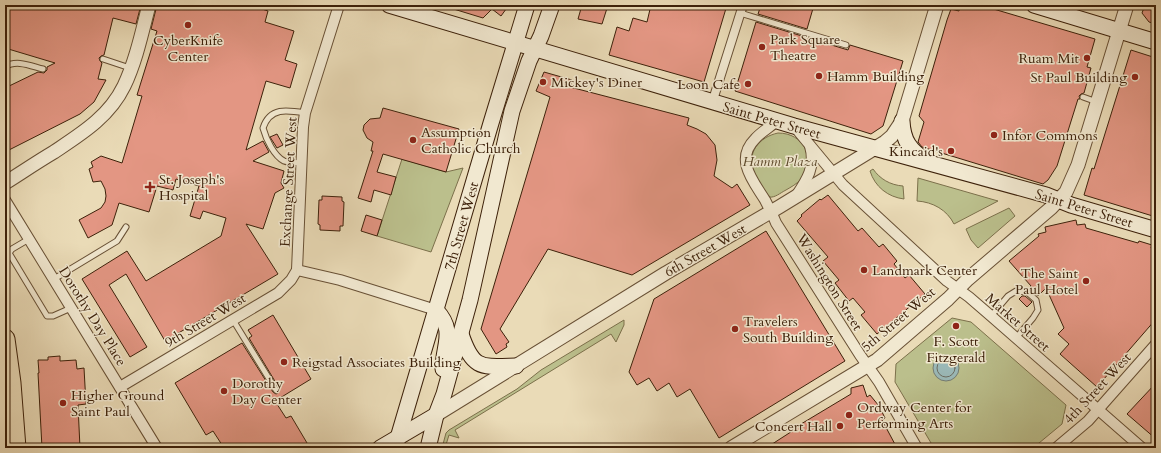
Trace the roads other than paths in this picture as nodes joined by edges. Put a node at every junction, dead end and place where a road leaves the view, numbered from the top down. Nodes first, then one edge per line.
1 (149, 5) edge
2 (339, 5) edge
3 (389, 5) edge
4 (527, 5) edge
5 (552, 5) edge
6 (743, 5) edge
7 (937, 5) edge
8 (1034, 5) edge
9 (1127, 5) edge
10 (740, 13) junction
11 (1119, 31) junction
12 (1156, 42) edge
13 (516, 43) junction
14 (846, 45) dead end
15 (535, 48) junction
16 (103, 59) dead end
17 (5, 68) edge
18 (131, 68) junction
19 (43, 69) dead end
20 (1083, 97) dead end
21 (712, 102) junction
22 (1098, 102) junction
23 (305, 113) junction
24 (777, 121) junction
25 (902, 121) junction
26 (794, 126) junction
27 (810, 146) junction
28 (873, 148) junction
29 (301, 163) junction
30 (931, 164) junction
31 (832, 173) junction
32 (5, 183) edge
33 (795, 197) junction
34 (5, 200) edge
35 (1058, 200) junction
36 (771, 212) junction
37 (126, 227) dead end
38 (1156, 230) edge
39 (29, 239) junction
40 (297, 270) junction
41 (54, 279) junction
42 (958, 289) junction
43 (71, 308) junction
44 (436, 310) junction
45 (990, 316) junction
46 (232, 320) junction
47 (461, 334) junction
48 (1016, 338) junction
49 (5, 339) edge
50 (1156, 344) edge
51 (516, 366) junction
52 (868, 366) junction
53 (120, 387) junction
54 (276, 390) dead end
55 (444, 394) junction
56 (1098, 410) junction
57 (436, 415) junction
58 (397, 443) edge
59 (16, 448) edge
60 (157, 448) edge
61 (380, 448) edge
62 (428, 448) edge
63 (731, 448) edge
64 (916, 448) edge
65 (1056, 448) edge
66 (1142, 448) edge

1 - 18 street
2 - 23 street, Exchange Street West
3 - 13 main road, Saint Peter Street
4 - 13 main road, 7th Street West
5 - 15 main road, 7th Street West
6 - 10 street
7 - 25 street, 6th Street West
8 - 11 main road
9 - 11 street, 5th Street West
10 - 14 lane
10 - 21 street
11 - 12 main road
11 - 22 street, 5th Street West
13 - 15 main road, Saint Peter Street
13 - 44 main road, 7th Street West
15 - 21 main road, Saint Peter Street
15 - 47 main road, 7th Street West
16 - 18 lane
17 - 19 lane
18 - 32 street
20 - 22 lane
21 - 24 main road, Saint Peter Street
22 - 35 street, 5th Street West
23 - 29 street, Exchange Street West
23 - 29 lane
24 - 26 main road, Saint Peter Street
24 - 36 street
25 - 28 street, 6th Street West
25 - 30 main road
26 - 27 street, Market Street
26 - 28 main road, Saint Peter Street
27 - 31 street, Market Street
27 - 33 street
28 - 30 main road, Saint Peter Street
28 - 31 street, 6th Street West
29 - 40 street, Exchange Street West
30 - 35 main road, Saint Peter Street
31 - 33 street, 6th Street West
31 - 42 street, Market Street
33 - 36 street, 6th Street West
34 - 39 street, Dorothy Day Place
35 - 38 main road, Saint Peter Street
35 - 42 street, 5th Street West
36 - 51 street, 6th Street West
36 - 52 street, Washington Street
37 - 41 lane
39 - 41 street, Dorothy Day Place
39 - 43 lane
40 - 44 street
40 - 46 street, 9th Street West
41 - 43 street, Dorothy Day Place
42 - 45 street, Market Street
42 - 52 street, 5th Street West
43 - 53 street, Dorothy Day Place
44 - 55 main road
44 - 58 main road, 7th Street West
45 - 48 street, Market Street
45 - 48 lane
46 - 53 street, 9th Street West
46 - 54 lane
47 - 51 main road
47 - 55 main road, 7th Street West
48 - 56 street, Market Street
49 - 59 highway
50 - 56 street, 4th Street West
51 - 57 street, 6th Street West
52 - 63 street, 5th Street West
52 - 64 street, Washington Street
53 - 60 street, Dorothy Day Place
55 - 57 main road, 7th Street West
56 - 65 street, 4th Street West
56 - 66 street, Market Street
57 - 58 main road, 6th Street West
57 - 62 main road, 7th Street West
58 - 61 main road, 6th Street West

